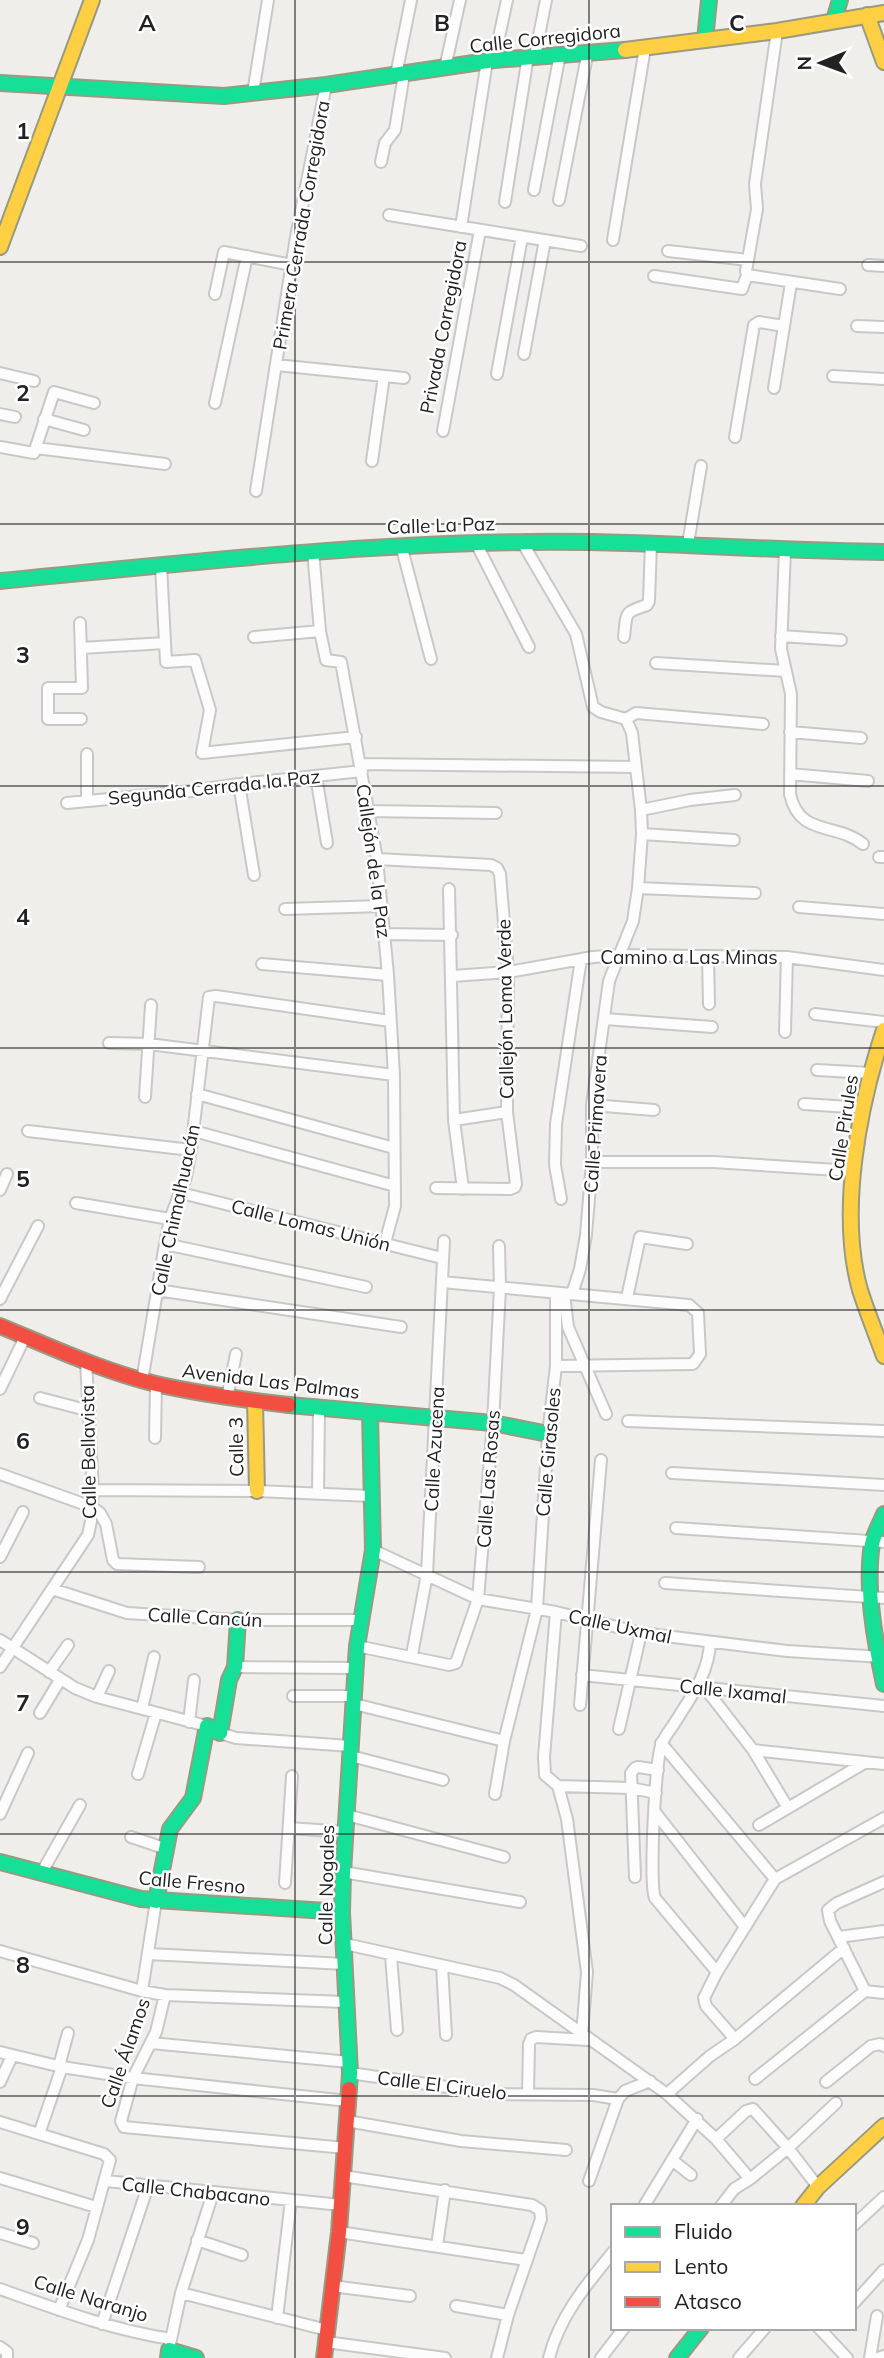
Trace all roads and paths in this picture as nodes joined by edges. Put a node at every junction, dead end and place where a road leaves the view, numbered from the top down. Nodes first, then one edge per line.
1 (92, 0) edge
2 (268, 0) edge
3 (411, 0) edge
4 (460, 0) edge
5 (507, 0) edge
6 (546, 0) edge
7 (709, 0) edge
8 (840, 0) edge
9 (884, 13) edge
10 (867, 15) junction
11 (834, 20) junction
12 (777, 31) junction
13 (705, 40) junction
14 (645, 48) junction
15 (588, 51) junction
16 (559, 54) junction
17 (531, 56) junction
18 (490, 61) junction
19 (884, 61) edge
20 (445, 68) junction
21 (400, 74) junction
22 (0, 83) edge
23 (326, 85) junction
24 (61, 88) junction
25 (253, 93) junction
26 (381, 162) dead end
27 (534, 190) dead end
28 (559, 200) dead end
29 (505, 202) dead end
30 (389, 215) dead end
31 (461, 227) junction
32 (480, 230) junction
33 (522, 237) junction
34 (545, 240) junction
35 (613, 240) dead end
36 (581, 246) dead end
37 (0, 247) edge
38 (668, 251) dead end
39 (247, 256) junction
40 (748, 260) junction
41 (292, 265) junction
42 (868, 265) dead end
43 (884, 266) edge
44 (747, 275) junction
45 (654, 276) dead end
46 (791, 283) junction
47 (840, 289) dead end
48 (215, 294) dead end
49 (784, 326) junction
50 (856, 326) dead end
51 (884, 327) edge
52 (524, 354) dead end
53 (276, 365) junction
54 (0, 373) edge
55 (497, 374) dead end
56 (384, 376) junction
57 (833, 376) dead end
58 (404, 378) dead end
59 (884, 379) edge
60 (34, 381) dead end
61 (774, 388) dead end
62 (94, 403) dead end
63 (215, 403) dead end
64 (0, 414) edge
65 (15, 417) dead end
66 (44, 419) junction
67 (84, 430) dead end
68 (443, 431) dead end
69 (735, 437) dead end
70 (0, 447) edge
71 (36, 448) junction
72 (372, 461) dead end
73 (165, 464) dead end
74 (701, 466) dead end
75 (257, 491) dead end
76 (522, 542) junction
77 (476, 543) junction
78 (652, 543) junction
79 (688, 544) junction
80 (401, 545) junction
81 (785, 550) junction
82 (313, 551) junction
83 (884, 552) edge
84 (161, 565) junction
85 (0, 584) edge
86 (80, 623) dead end
87 (320, 631) junction
88 (781, 636) junction
89 (254, 637) dead end
90 (624, 637) dead end
91 (841, 640) dead end
92 (165, 643) junction
93 (529, 647) dead end
94 (81, 648) junction
95 (431, 659) dead end
96 (656, 663) dead end
97 (786, 671) junction
98 (81, 719) dead end
99 (626, 719) junction
100 (763, 724) dead end
101 (790, 732) junction
102 (356, 737) junction
103 (861, 738) dead end
104 (87, 754) dead end
105 (636, 766) junction
106 (361, 768) junction
107 (790, 774) junction
108 (316, 776) junction
109 (868, 781) dead end
110 (239, 784) junction
111 (735, 795) dead end
112 (86, 801) junction
113 (67, 803) dead end
114 (641, 810) junction
115 (369, 811) junction
116 (496, 813) dead end
117 (642, 834) junction
118 (734, 840) dead end
119 (327, 843) dead end
120 (863, 844) dead end
121 (377, 859) junction
122 (254, 875) dead end
123 (638, 888) junction
124 (449, 889) dead end
125 (755, 893) dead end
126 (382, 906) junction
127 (799, 907) dead end
128 (285, 909) dead end
129 (884, 914) edge
130 (384, 934) junction
131 (452, 935) junction
132 (614, 956) junction
133 (708, 956) junction
134 (788, 957) junction
135 (581, 959) junction
136 (262, 964) dead end
137 (884, 971) edge
138 (508, 972) junction
139 (388, 975) junction
140 (453, 976) junction
141 (709, 1004) dead end
142 (151, 1005) dead end
143 (815, 1014) dead end
144 (605, 1018) junction
145 (390, 1020) junction
146 (884, 1022) edge
147 (712, 1027) dead end
148 (884, 1030) edge
149 (785, 1032) dead end
150 (108, 1044) dead end
151 (149, 1044) junction
152 (201, 1051) junction
153 (817, 1070) dead end
154 (870, 1073) junction
155 (394, 1075) junction
156 (197, 1094) junction
157 (145, 1097) dead end
158 (804, 1104) dead end
159 (592, 1105) junction
160 (864, 1108) junction
161 (654, 1110) dead end
162 (507, 1112) junction
163 (454, 1120) junction
164 (28, 1131) dead end
165 (194, 1131) junction
166 (394, 1148) junction
167 (191, 1150) junction
168 (592, 1162) junction
169 (853, 1171) junction
170 (7, 1174) dead end
171 (395, 1186) junction
172 (436, 1188) dead end
173 (463, 1189) junction
174 (0, 1190) edge
175 (181, 1193) junction
176 (561, 1199) dead end
177 (76, 1203) dead end
178 (170, 1219) junction
179 (38, 1226) dead end
180 (444, 1241) dead end
181 (385, 1243) junction
182 (164, 1244) junction
183 (687, 1244) dead end
184 (499, 1246) dead end
185 (442, 1258) junction
186 (442, 1282) junction
187 (366, 1287) dead end
188 (500, 1288) junction
189 (157, 1290) junction
190 (564, 1294) junction
191 (627, 1298) junction
192 (0, 1299) edge
193 (0, 1325) edge
194 (401, 1327) dead end
195 (25, 1337) junction
196 (236, 1354) dead end
197 (884, 1356) edge
198 (86, 1360) junction
199 (556, 1366) junction
200 (586, 1367) junction
201 (149, 1383) junction
202 (0, 1389) edge
203 (40, 1398) dead end
204 (227, 1398) junction
205 (255, 1401) junction
206 (319, 1409) junction
207 (90, 1411) junction
208 (370, 1413) junction
209 (606, 1414) dead end
210 (436, 1417) junction
211 (628, 1421) dead end
212 (493, 1423) junction
213 (884, 1431) edge
214 (548, 1434) junction
215 (155, 1438) dead end
216 (601, 1460) dead end
217 (672, 1473) dead end
218 (0, 1474) edge
219 (884, 1485) edge
220 (93, 1490) junction
221 (257, 1492) junction
222 (318, 1494) junction
223 (371, 1496) junction
224 (92, 1507) junction
225 (23, 1512) dead end
226 (884, 1514) edge
227 (676, 1528) dead end
228 (878, 1542) edge
229 (373, 1550) junction
230 (0, 1558) edge
231 (200, 1567) dead end
232 (427, 1574) junction
233 (665, 1583) dead end
234 (52, 1590) junction
235 (878, 1598) edge
236 (478, 1599) junction
237 (537, 1609) junction
238 (556, 1612) junction
239 (239, 1620) junction
240 (360, 1620) junction
241 (587, 1621) junction
242 (641, 1633) junction
243 (0, 1640) edge
244 (710, 1642) junction
245 (68, 1645) dead end
246 (357, 1646) junction
247 (13, 1647) junction
248 (412, 1656) junction
249 (154, 1657) dead end
250 (881, 1657) edge
251 (0, 1667) edge
252 (235, 1667) junction
253 (356, 1668) junction
254 (108, 1671) dead end
255 (49, 1672) junction
256 (582, 1675) junction
257 (194, 1679) dead end
258 (60, 1680) junction
259 (629, 1680) junction
260 (884, 1684) edge
261 (701, 1688) junction
262 (293, 1696) dead end
263 (97, 1697) junction
264 (354, 1700) junction
265 (580, 1705) dead end
266 (884, 1706) edge
267 (142, 1709) junction
268 (40, 1713) dead end
269 (156, 1713) junction
270 (189, 1722) junction
271 (619, 1729) dead end
272 (214, 1730) junction
273 (503, 1741) junction
274 (662, 1744) junction
275 (753, 1750) junction
276 (351, 1751) junction
277 (28, 1753) dead end
278 (866, 1762) junction
279 (884, 1764) edge
280 (658, 1770) junction
281 (138, 1774) dead end
282 (292, 1776) dead end
283 (443, 1780) dead end
284 (558, 1786) junction
285 (631, 1788) junction
286 (656, 1793) junction
287 (495, 1794) dead end
288 (80, 1805) dead end
289 (788, 1808) junction
290 (655, 1812) junction
291 (0, 1814) edge
292 (347, 1815) junction
293 (884, 1818) edge
294 (760, 1825) dead end
295 (289, 1828) junction
296 (345, 1832) junction
297 (131, 1837) dead end
298 (167, 1849) junction
299 (504, 1857) dead end
300 (0, 1862) edge
301 (42, 1872) junction
302 (343, 1872) junction
303 (635, 1877) dead end
304 (775, 1879) junction
305 (884, 1881) edge
306 (285, 1882) dead end
307 (156, 1901) junction
308 (520, 1902) dead end
309 (342, 1912) junction
310 (745, 1927) junction
311 (884, 1931) edge
312 (841, 1943) junction
313 (345, 1944) junction
314 (0, 1951) edge
315 (149, 1954) junction
316 (391, 1956) junction
317 (345, 1964) junction
318 (442, 1966) junction
319 (716, 1972) junction
320 (142, 1991) junction
321 (865, 1991) junction
322 (884, 1993) edge
323 (165, 1995) junction
324 (345, 2002) junction
325 (397, 2030) dead end
326 (68, 2033) dead end
327 (446, 2035) dead end
328 (586, 2037) junction
329 (735, 2039) junction
330 (151, 2043) junction
331 (884, 2046) edge
332 (0, 2052) edge
333 (12, 2056) junction
334 (60, 2066) junction
335 (349, 2067) junction
336 (133, 2078) junction
337 (755, 2079) dead end
338 (650, 2081) junction
339 (0, 2082) edge
340 (826, 2082) dead end
341 (528, 2094) junction
342 (667, 2094) junction
343 (618, 2099) junction
344 (348, 2101) junction
345 (836, 2103) dead end
346 (697, 2119) junction
347 (347, 2121) junction
348 (0, 2122) edge
349 (884, 2126) edge
350 (39, 2134) junction
351 (716, 2139) junction
352 (345, 2148) junction
353 (788, 2148) junction
354 (566, 2150) dead end
355 (672, 2160) junction
356 (691, 2175) dead end
357 (343, 2176) junction
358 (0, 2178) edge
359 (750, 2179) junction
360 (106, 2181) junction
361 (589, 2181) dead end
362 (148, 2186) junction
363 (818, 2187) junction
364 (445, 2190) junction
365 (213, 2193) junction
366 (884, 2197) edge
367 (290, 2200) junction
368 (645, 2204) edge
369 (722, 2204) edge
370 (805, 2204) edge
371 (341, 2205) junction
372 (96, 2207) junction
373 (856, 2223) edge
374 (0, 2232) edge
375 (339, 2232) junction
376 (197, 2240) junction
377 (33, 2243) dead end
378 (437, 2246) junction
379 (242, 2255) dead end
380 (611, 2255) edge
381 (526, 2260) junction
382 (603, 2265) junction
383 (884, 2270) edge
384 (611, 2271) edge
385 (332, 2286) junction
386 (0, 2289) edge
387 (181, 2293) junction
388 (410, 2296) dead end
389 (856, 2301) edge
390 (456, 2306) dead end
391 (59, 2310) junction
392 (508, 2315) junction
393 (877, 2316) dead end
394 (277, 2318) junction
395 (102, 2324) junction
396 (622, 2330) edge
397 (699, 2330) edge
398 (763, 2330) edge
399 (825, 2331) edge
400 (326, 2336) junction
401 (169, 2349) edge
402 (884, 2357) edge
403 (197, 2358) edge
404 (324, 2358) edge
405 (445, 2358) edge
406 (496, 2358) edge
407 (549, 2358) edge
408 (601, 2358) edge
409 (677, 2358) edge
410 (739, 2358) edge
411 (846, 2358) edge
412 (870, 2358) edge
413 (878, 2358) edge

1 - 24 main road
2 - 25 street
3 - 21 street
4 - 20 street
5 - 18 street
6 - 17 street
7 - 13 main road
8 - 11 main road
9 - 10 main road, Calle Corregidora
10 - 11 main road, Calle Corregidora
10 - 19 main road
11 - 12 main road, Calle Corregidora
12 - 13 main road, Calle Corregidora
12 - 40 street
13 - 14 main road, Calle Corregidora
14 - 15 main road, Calle Corregidora
14 - 35 street
15 - 16 main road, Calle Corregidora
15 - 28 street
16 - 17 main road, Calle Corregidora
16 - 27 street
17 - 18 main road, Calle Corregidora
17 - 29 street
18 - 20 main road, Calle Corregidora
18 - 31 street
20 - 21 main road, Calle Corregidora
21 - 23 main road, Calle Corregidora
21 - 26 street
22 - 24 main road, Calle Corregidora
23 - 25 main road, Calle Corregidora
23 - 41 street, Primera Cerrada Corregidora
24 - 25 main road, Calle Corregidora
24 - 37 main road
30 - 31 street
31 - 32 street
32 - 33 street
32 - 68 street, Privada Corregidora
33 - 34 street
33 - 55 street
34 - 36 street
34 - 52 street
38 - 40 street
39 - 41 street
39 - 48 street
39 - 63 street
40 - 44 street
41 - 53 street, Primera Cerrada Corregidora
42 - 43 street
44 - 45 street
44 - 46 street
46 - 47 street
46 - 49 street
49 - 61 street
49 - 69 street
50 - 51 street
53 - 56 street, Primera Cerrada Corregidora
53 - 75 street, Primera Cerrada Corregidora
54 - 60 street
56 - 58 street, Primera Cerrada Corregidora
56 - 72 street
57 - 59 street
62 - 66 street
64 - 65 street
66 - 67 street
66 - 71 street
70 - 71 street
71 - 73 street
74 - 79 street
76 - 77 main road, Calle La Paz
76 - 78 main road, Calle La Paz
76 - 99 street
77 - 80 main road, Calle La Paz
77 - 93 street
78 - 79 main road, Calle La Paz
78 - 90 street
79 - 81 main road, Calle La Paz
80 - 82 main road, Calle La Paz
80 - 95 street
81 - 83 main road, Calle La Paz
81 - 88 street
82 - 84 main road, Calle La Paz
82 - 87 street, Callejón de la Paz
84 - 85 main road, Calle La Paz
84 - 92 street
86 - 94 street
87 - 89 street
87 - 102 street, Callejón de la Paz
88 - 91 street
88 - 97 street
92 - 94 street
92 - 102 street
94 - 98 street
96 - 97 street
97 - 101 street
99 - 100 street
99 - 105 street, Calle Primavera
101 - 103 street
101 - 107 street
102 - 106 street, Callejón de la Paz
104 - 112 street
105 - 106 street, Segunda Cerrada la Paz
105 - 114 street, Calle Primavera
106 - 108 street, Segunda Cerrada la Paz
106 - 115 street, Callejón de la Paz
107 - 109 street
107 - 120 street
108 - 110 street, Segunda Cerrada la Paz
108 - 119 street
110 - 112 street, Segunda Cerrada la Paz
110 - 122 street
111 - 114 street
112 - 113 street, Segunda Cerrada la Paz
114 - 117 street, Calle Primavera
115 - 116 street
115 - 121 street, Callejón de la Paz
117 - 118 street
117 - 123 street, Calle Primavera
121 - 126 street, Callejón de la Paz
121 - 138 street, Callejón Loma Verde
123 - 125 street
123 - 132 street, Calle Primavera
124 - 131 street
126 - 128 street
126 - 130 street, Callejón de la Paz
127 - 129 street
130 - 131 street
130 - 139 street, Callejón de la Paz
131 - 140 street
132 - 133 street, Camino a Las Minas
132 - 135 street, Camino a Las Minas
132 - 144 street, Calle Primavera
133 - 134 street, Camino a Las Minas
133 - 141 street
134 - 137 street, Camino a Las Minas
134 - 149 street
135 - 138 street, Camino a Las Minas
135 - 176 street
136 - 139 street
138 - 140 street, Camino a Las Minas
138 - 162 street, Callejón Loma Verde
139 - 145 street, Callejón de la Paz
140 - 163 street
142 - 151 street
143 - 146 street
144 - 147 street
144 - 159 street, Calle Primavera
145 - 152 street, Calle Chimalhuacán
145 - 155 street, Callejón de la Paz
148 - 154 main road, Calle Pirules
150 - 151 street
151 - 152 street
151 - 157 street
152 - 155 street
152 - 156 street, Calle Chimalhuacán
153 - 154 street
154 - 160 main road, Calle Pirules
155 - 166 street, Callejón de la Paz
156 - 165 street, Calle Chimalhuacán
156 - 166 street
158 - 160 street
159 - 161 street
159 - 168 street, Calle Primavera
160 - 169 main road, Calle Pirules
162 - 163 street
162 - 173 street, Callejón Loma Verde
163 - 173 street
164 - 167 street
165 - 167 street, Calle Chimalhuacán
165 - 171 street
166 - 171 street, Callejón de la Paz
167 - 175 street, Calle Chimalhuacán
168 - 169 street
168 - 190 street, Calle Primavera
169 - 197 main road, Calle Pirules
170 - 174 street
171 - 181 street, Callejón de la Paz
172 - 173 street
175 - 178 street, Calle Chimalhuacán
175 - 181 street, Calle Lomas Unión
177 - 178 street
178 - 182 street, Calle Chimalhuacán
179 - 192 street
180 - 185 street, Calle Azucena
181 - 185 street, Calle Lomas Unión
182 - 187 street
182 - 189 street, Calle Chimalhuacán
183 - 191 street
184 - 188 street, Calle Las Rosas
185 - 186 street, Calle Azucena
186 - 188 street
186 - 210 street, Calle Azucena
188 - 190 street
188 - 212 street, Calle Las Rosas
189 - 194 street
189 - 201 street, Calle Chimalhuacán
190 - 191 street
190 - 199 street, Calle Girasoles
190 - 200 street
191 - 200 street
193 - 195 main road, Avenida Las Palmas
195 - 198 main road, Avenida Las Palmas
195 - 202 street
196 - 204 street
198 - 201 main road, Avenida Las Palmas
198 - 207 street, Calle Bellavista
199 - 200 street
199 - 214 street, Calle Girasoles
200 - 209 street
201 - 204 main road, Avenida Las Palmas
201 - 215 street, Calle Chimalhuacán
203 - 207 street
204 - 205 main road, Avenida Las Palmas
205 - 206 main road, Avenida Las Palmas
205 - 221 main road, Calle 3
206 - 208 main road, Avenida Las Palmas
206 - 222 street
207 - 220 street, Calle Bellavista
208 - 210 main road, Avenida Las Palmas
208 - 223 main road, Calle Nogales
210 - 212 main road, Avenida Las Palmas
210 - 232 street, Calle Azucena
211 - 213 street
212 - 214 main road, Avenida Las Palmas
212 - 236 street, Calle Las Rosas
214 - 237 street, Calle Girasoles
216 - 241 street
217 - 219 street
218 - 224 street
220 - 221 street
220 - 224 street, Calle Bellavista
221 - 222 street
222 - 223 street
223 - 229 main road, Calle Nogales
224 - 231 street
224 - 234 street, Calle Bellavista
225 - 230 street
226 - 228 main road
227 - 228 street
228 - 235 main road
229 - 232 street, Calle Uxmal
229 - 240 main road, Calle Nogales
232 - 236 street, Calle Uxmal
232 - 248 street, Calle Azucena
233 - 235 street
234 - 239 street, Calle Cancún
234 - 247 street, Calle Bellavista
235 - 250 main road
236 - 237 street, Calle Uxmal
236 - 248 street, Calle Las Rosas
237 - 238 street, Calle Uxmal
237 - 273 street, Calle Girasoles
238 - 241 street, Calle Uxmal
238 - 284 street
239 - 240 street, Calle Cancún
239 - 252 main road, Calle Álamos
240 - 246 main road, Calle Nogales
241 - 242 street, Calle Uxmal
241 - 256 street
242 - 244 street, Calle Uxmal
242 - 259 street
243 - 247 street
244 - 250 street, Calle Uxmal
244 - 261 street
245 - 255 street
246 - 248 street
246 - 253 main road, Calle Nogales
247 - 251 street
247 - 255 street
249 - 267 street
250 - 260 main road
252 - 253 street
252 - 272 main road, Calle Álamos
253 - 264 main road, Calle Nogales
254 - 263 street
255 - 258 street
256 - 259 street, Calle Ixamal
256 - 265 street
257 - 270 street
258 - 263 street
258 - 268 street
259 - 261 street, Calle Ixamal
259 - 271 street
261 - 266 street, Calle Ixamal
261 - 274 street
261 - 275 street
262 - 264 street
263 - 267 street
264 - 273 street
264 - 276 main road, Calle Nogales
267 - 269 street
269 - 270 street
269 - 281 street
270 - 272 street
272 - 276 street
272 - 298 main road, Calle Álamos
273 - 287 street, Calle Girasoles
274 - 280 street
274 - 304 street
275 - 278 street
275 - 289 street
276 - 283 street
276 - 292 main road, Calle Nogales
277 - 291 street
278 - 279 street
278 - 289 street
280 - 285 street
280 - 286 street
282 - 295 street
284 - 285 street
284 - 328 street
285 - 286 street
285 - 303 street
286 - 290 street
288 - 301 street
289 - 294 street
290 - 310 street
290 - 319 street
292 - 296 main road, Calle Nogales
292 - 299 street
293 - 304 street
295 - 296 street
295 - 306 street
296 - 302 main road, Calle Nogales
297 - 298 street
298 - 307 main road, Calle Álamos
300 - 301 main road, Calle Fresno
301 - 307 main road, Calle Fresno
302 - 308 street
302 - 309 main road, Calle Nogales
304 - 310 street
305 - 312 street
307 - 309 main road, Calle Fresno
307 - 315 street, Calle Álamos
309 - 313 main road, Calle Nogales
310 - 319 street
311 - 312 street
312 - 321 street
312 - 329 street
313 - 316 street
313 - 317 main road, Calle Nogales
314 - 320 street
315 - 317 street
315 - 320 street, Calle Álamos
316 - 318 street
316 - 325 street
317 - 324 main road, Calle Nogales
318 - 327 street
318 - 328 street
319 - 329 street
320 - 323 street
321 - 322 street
321 - 337 street
323 - 324 street
323 - 330 street, Calle Álamos
324 - 335 main road, Calle Nogales
326 - 334 street
328 - 338 street
328 - 341 street
329 - 342 street
330 - 335 street, Calle El Ciruelo
330 - 336 street, Calle Álamos
331 - 340 street
332 - 333 street
333 - 334 street
333 - 339 street
334 - 336 street
334 - 350 street
335 - 341 street, Calle El Ciruelo
335 - 344 main road, Calle Nogales
336 - 344 street
336 - 352 street, Calle Álamos
338 - 342 street
338 - 343 street
341 - 343 street, Calle El Ciruelo
342 - 346 street
343 - 361 street
344 - 347 main road, Calle Nogales
345 - 353 street
346 - 351 street
346 - 355 street
347 - 352 main road, Calle Nogales
347 - 354 street
348 - 350 street, Calle Chabacano
349 - 363 main road
350 - 360 street, Calle Chabacano
351 - 353 street
351 - 359 street
352 - 357 main road, Calle Nogales
353 - 359 street
353 - 363 street
355 - 356 street
355 - 368 street
357 - 364 street
357 - 371 main road, Calle Nogales
358 - 372 street
359 - 369 street
360 - 362 street, Calle Chabacano
360 - 372 street
362 - 365 street, Calle Chabacano
362 - 395 street
363 - 370 main road
364 - 378 street
364 - 381 street
365 - 367 street, Calle Chabacano
365 - 376 street
366 - 373 street
367 - 371 street, Calle Chabacano
367 - 394 street
371 - 375 main road, Calle Nogales
372 - 391 street
374 - 377 street
375 - 378 street
375 - 385 main road, Calle Nogales
376 - 379 street
376 - 387 street
378 - 381 street
380 - 382 street
381 - 392 street
382 - 384 street
382 - 407 street
383 - 389 street
385 - 388 street
385 - 400 main road, Calle Nogales
386 - 391 street, Calle Naranjo
387 - 394 street
387 - 401 street
390 - 392 street
391 - 395 street, Calle Naranjo
392 - 406 street
393 - 412 street
394 - 400 street
395 - 401 street, Calle Naranjo
396 - 408 street
397 - 409 main road
398 - 410 street
399 - 411 street
400 - 404 main road, Calle Nogales
400 - 405 street
401 - 403 main road, Calle Naranjo
402 - 413 street

